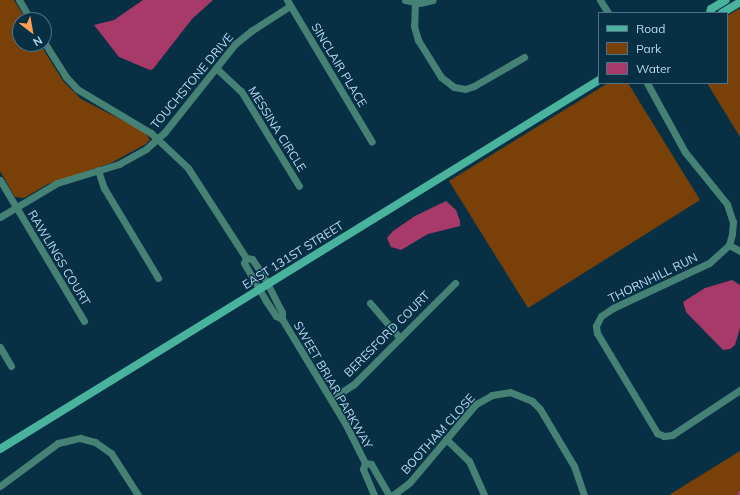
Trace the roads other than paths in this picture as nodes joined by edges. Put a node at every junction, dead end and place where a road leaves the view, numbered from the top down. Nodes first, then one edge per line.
1 (19, 0) edge
2 (405, 0) edge
3 (433, 0) edge
4 (600, 0) edge
5 (726, 0) edge
6 (415, 2) junction
7 (740, 2) edge
8 (288, 3) edge
9 (26, 12) edge
10 (607, 12) edge
11 (710, 12) edge
12 (724, 12) edge
13 (50, 52) edge
14 (524, 57) dead end
15 (216, 68) junction
16 (598, 81) edge
17 (648, 84) edge
18 (158, 139) junction
19 (372, 142) dead end
20 (98, 170) junction
21 (0, 180) edge
22 (299, 186) dead end
23 (16, 207) junction
24 (0, 216) edge
25 (729, 245) junction
26 (740, 251) edge
27 (246, 258) junction
28 (158, 278) dead end
29 (455, 282) dead end
30 (267, 285) junction
31 (260, 289) junction
32 (370, 303) dead end
33 (282, 319) junction
34 (84, 321) dead end
35 (400, 338) junction
36 (0, 347) edge
37 (12, 366) dead end
38 (740, 390) edge
39 (331, 399) junction
40 (446, 439) junction
41 (0, 449) edge
42 (365, 463) junction
43 (0, 486) edge
44 (138, 495) edge
45 (374, 495) edge
46 (389, 495) edge
47 (393, 495) edge
48 (484, 495) edge
49 (584, 495) edge

1 - 9 street
2 - 6 street
3 - 6 street
4 - 10 street
5 - 11 street
6 - 14 street
7 - 12 street
8 - 15 street, TOUCHSTONE DRIVE
8 - 19 street, SINCLAIR PLACE
13 - 18 street, SWEET BRIAR PARKWAY
15 - 18 street, TOUCHSTONE DRIVE
15 - 22 street, MESSINA CIRCLE
16 - 30 street, EAST 131ST STREET
17 - 25 street
18 - 20 street, TOUCHSTONE DRIVE
18 - 27 street, SWEET BRIAR PARKWAY
20 - 23 street, TOUCHSTONE DRIVE
20 - 28 street
21 - 23 street, RAWLINGS COURT
23 - 24 street, TOUCHSTONE DRIVE
23 - 34 street, RAWLINGS COURT
25 - 26 street
25 - 38 street, THORNHILL RUN
27 - 30 street, SWEET BRIAR PARKWAY
27 - 31 street, SWEET BRIAR PARKWAY
29 - 35 street, BERESFORD COURT
30 - 31 street, EAST 131ST STREET
30 - 33 street, SWEET BRIAR PARKWAY
31 - 33 street, SWEET BRIAR PARKWAY
31 - 41 street, EAST 131ST STREET
32 - 35 street
33 - 39 street, SWEET BRIAR PARKWAY
35 - 39 street, BERESFORD COURT
36 - 37 street
39 - 42 street, SWEET BRIAR PARKWAY
40 - 47 street, BOOTHAM CLOSE
40 - 48 street
40 - 49 street, BOOTHAM CLOSE
42 - 45 street, SWEET BRIAR PARKWAY
42 - 46 street, SWEET BRIAR PARKWAY
43 - 44 street

